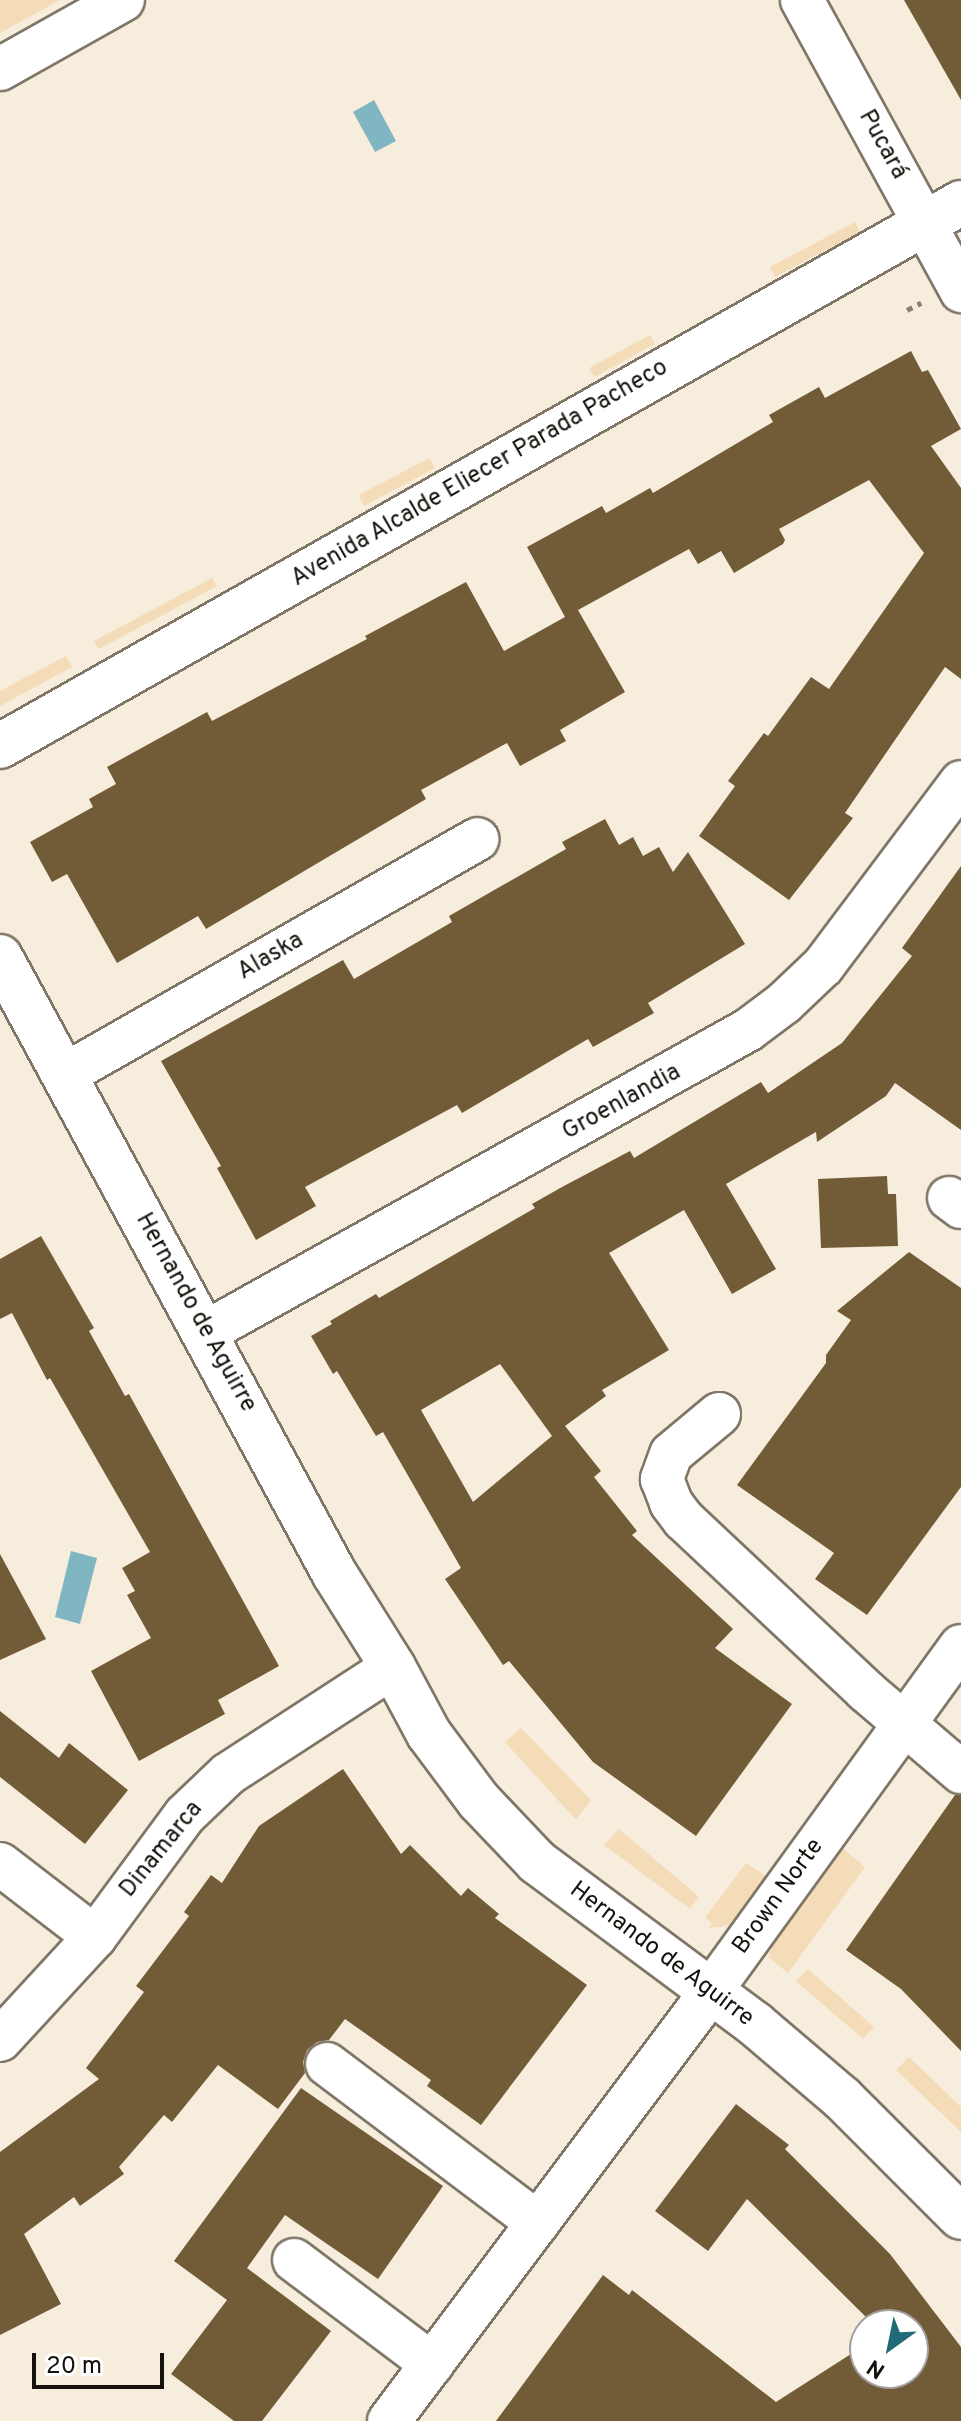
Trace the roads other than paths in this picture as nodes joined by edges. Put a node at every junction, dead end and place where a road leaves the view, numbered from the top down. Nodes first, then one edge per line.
1 (123, 0) edge
2 (802, 0) edge
3 (0, 69) edge
4 (942, 213) edge
5 (961, 291) edge
6 (0, 746) edge
7 (961, 782) edge
8 (477, 839) dead end
9 (0, 957) edge
10 (64, 1075) junction
11 (206, 1332) junction
12 (719, 1414) dead end
13 (961, 1646) edge
14 (393, 1667) junction
15 (903, 1725) junction
16 (961, 1772) edge
17 (0, 1864) edge
18 (95, 1937) junction
19 (719, 1981) junction
20 (0, 2040) edge
21 (327, 2064) dead end
22 (961, 2181) edge
23 (961, 2217) edge
24 (538, 2223) junction
25 (294, 2260) dead end
26 (432, 2364) junction
27 (389, 2421) edge

1 - 3 street
2 - 4 street, Pucará
4 - 5 street, Pucará
4 - 6 street, Avenida Alcalde Eliecer Parada Pacheco
7 - 11 street, Groenlandia
8 - 10 street, Alaska
9 - 10 street, Hernando de Aguirre
10 - 11 street, Hernando de Aguirre
11 - 14 street, Hernando de Aguirre
12 - 15 street
13 - 15 street, Brown Norte
14 - 18 street, Dinamarca
14 - 19 street, Hernando de Aguirre
15 - 16 street
15 - 19 street, Brown Norte
17 - 18 street
18 - 20 street, Dinamarca
19 - 22 street, Hernando de Aguirre
19 - 23 street, Hernando de Aguirre
19 - 24 street, Brown Norte
21 - 24 street
24 - 26 street, Brown Norte
25 - 26 street
26 - 27 street, Brown Norte

